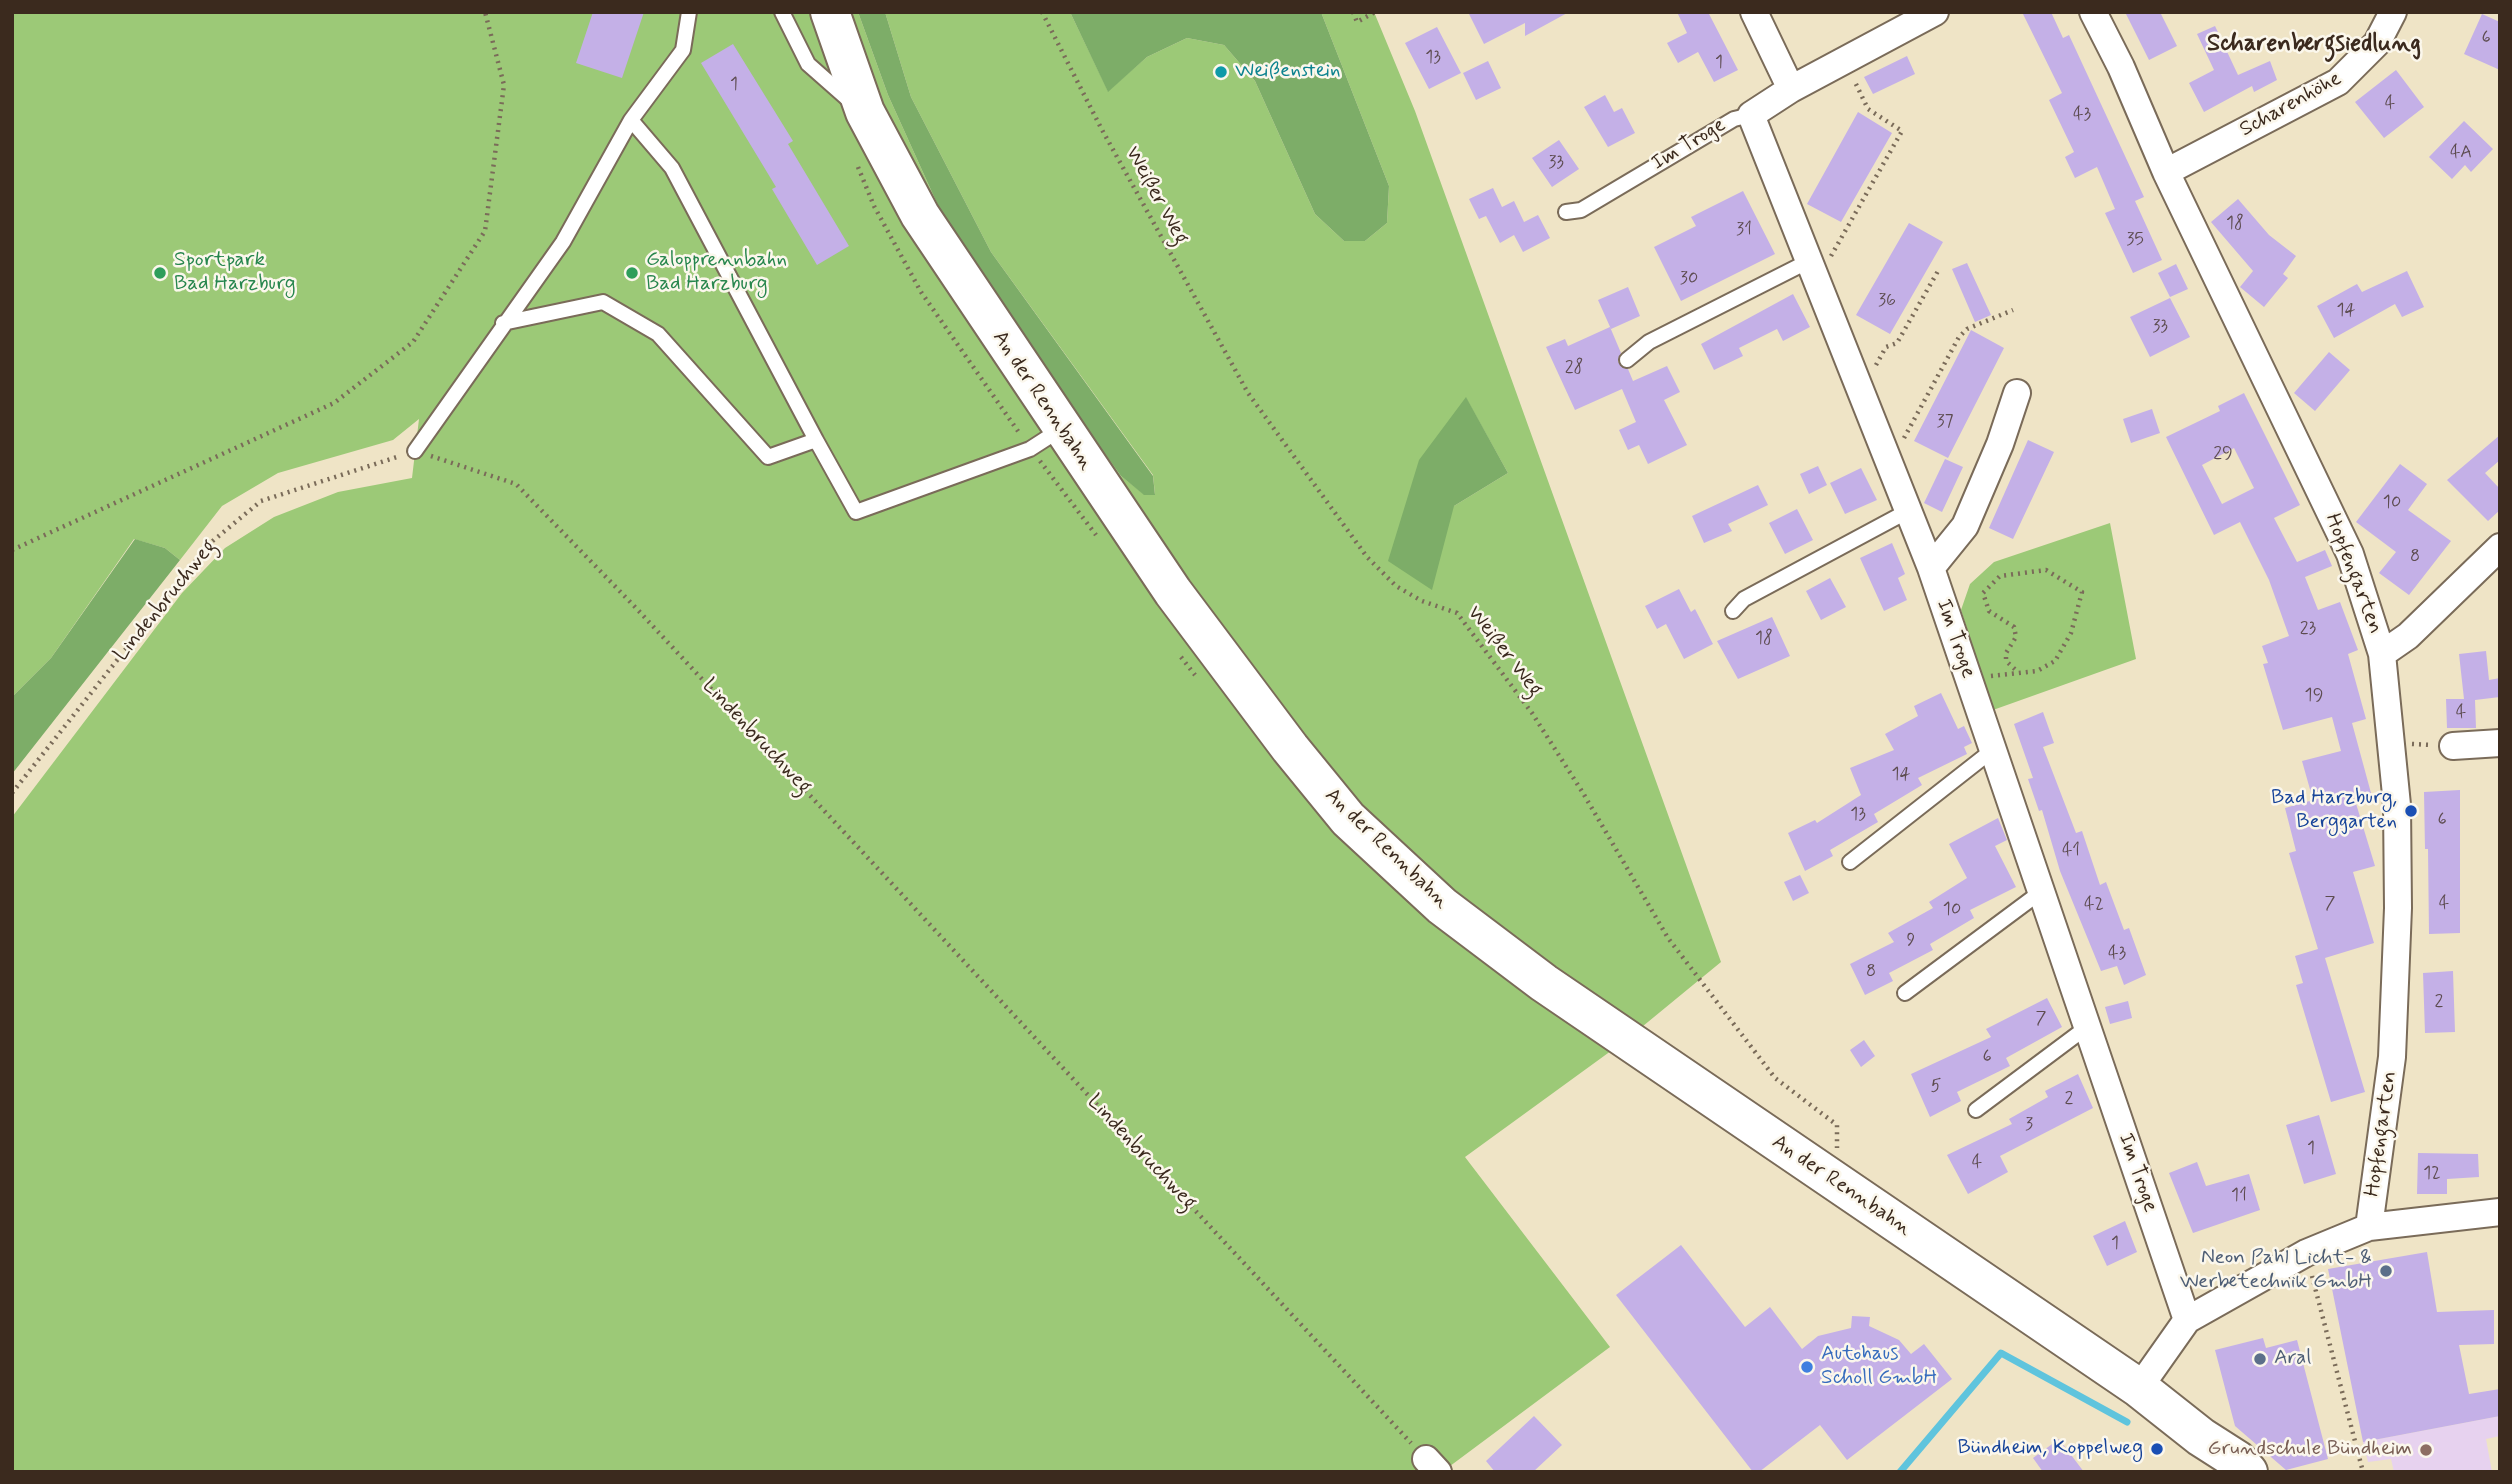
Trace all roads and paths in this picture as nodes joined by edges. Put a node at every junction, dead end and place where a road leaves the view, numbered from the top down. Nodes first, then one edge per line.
1 (485, 12) edge
2 (689, 12) edge
3 (782, 12) edge
4 (830, 12) edge
5 (1042, 12) edge
6 (1353, 12) edge
7 (1375, 12) edge
8 (1754, 12) edge
9 (1935, 12) edge
10 (2093, 12) edge
11 (2393, 12) edge
12 (1845, 61) junction
13 (1791, 89) junction
14 (865, 112) junction
15 (1751, 115) junction
16 (631, 120) junction
17 (2166, 172) junction
18 (1566, 212) dead end
19 (1938, 271) dead end
20 (1811, 273) junction
21 (2013, 310) dead end
22 (503, 323) junction
23 (1627, 360) dead end
24 (1860, 392) junction
25 (2017, 393) dead end
26 (1061, 429) junction
27 (816, 440) junction
28 (415, 451) junction
29 (1890, 468) junction
30 (1908, 511) junction
31 (2500, 547) edge
32 (12, 550) edge
33 (1931, 568) junction
34 (1733, 611) dead end
35 (2382, 654) junction
36 (2018, 672) junction
37 (1970, 681) junction
38 (2391, 743) junction
39 (2500, 743) edge
40 (2453, 746) joint
41 (1994, 749) junction
42 (12, 793) edge
43 (1850, 862) dead end
44 (2042, 891) junction
45 (1905, 993) dead end
46 (2087, 1027) junction
47 (1976, 1110) dead end
48 (1827, 1175) junction
49 (2500, 1212) edge
50 (2369, 1227) junction
51 (2306, 1253) junction
52 (2187, 1320) junction
53 (2139, 1388) junction
54 (1432, 1466) edge
55 (2235, 1468) edge
56 (2363, 1472) edge

1 - 32 path
2 - 16 lane
3 - 14 lane
4 - 14 main road, An der Rennbahn
5 - 48 path, Weißer Weg
6 - 7 path
8 - 13 street
9 - 12 street
10 - 17 street, Hopfengarten
11 - 17 street, Scharenhöhe
12 - 13 street
12 - 20 path
13 - 15 street
14 - 26 main road, An der Rennbahn
15 - 18 lane, Im Troge
15 - 20 street, Im Troge
16 - 22 lane
16 - 27 lane
17 - 35 street, Hopfengarten
19 - 24 path
20 - 23 lane
20 - 24 street, Im Troge
21 - 29 path
22 - 27 lane
22 - 28 lane
24 - 29 street, Im Troge
25 - 33 street
26 - 27 lane
26 - 48 main road, An der Rennbahn
28 - 42 path, Lindenbruchweg
28 - 54 path, Lindenbruchweg
29 - 30 street, Im Troge
30 - 33 street, Im Troge
30 - 34 lane
31 - 35 street
33 - 37 street, Im Troge
35 - 38 street, Hopfengarten
36 - 36 path
36 - 37 path
37 - 41 street, Im Troge
38 - 40 path
38 - 50 street, Hopfengarten
39 - 40 street
41 - 43 lane
41 - 44 street, Im Troge
44 - 45 lane
44 - 46 street, Im Troge
46 - 47 lane
46 - 52 street, Im Troge
48 - 53 main road, An der Rennbahn
49 - 50 street
50 - 51 street
51 - 52 street
51 - 56 path
52 - 53 street
53 - 55 main road, An der Rennbahn

